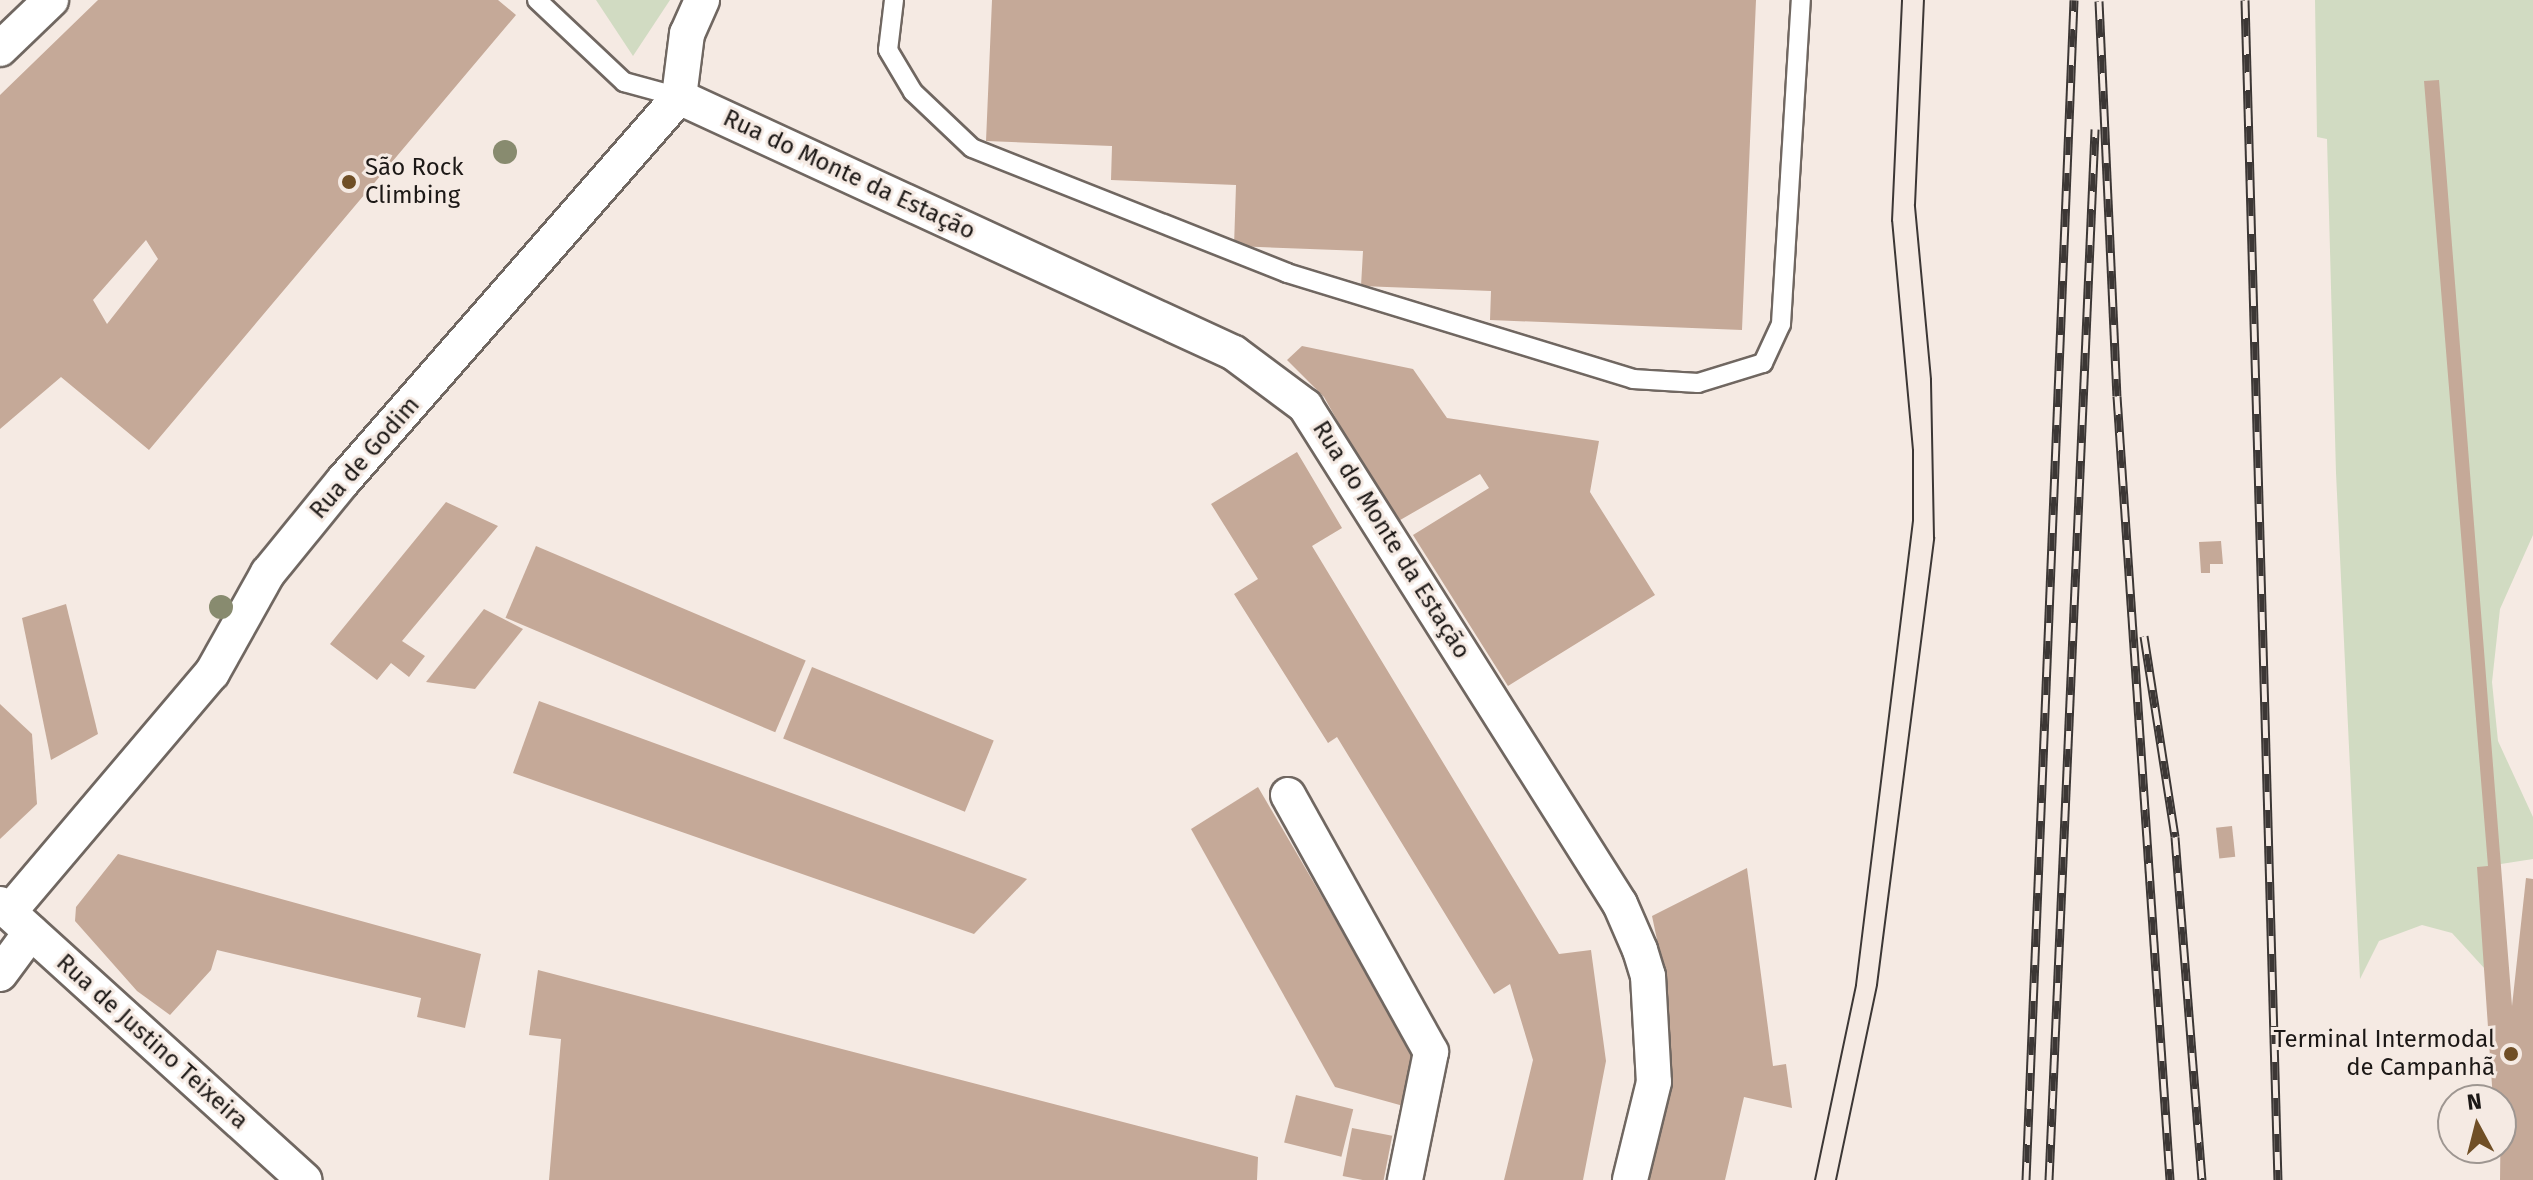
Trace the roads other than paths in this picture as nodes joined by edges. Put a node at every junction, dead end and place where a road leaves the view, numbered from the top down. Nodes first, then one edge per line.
1 (51, 0) edge
2 (537, 0) edge
3 (702, 0) edge
4 (894, 0) edge
5 (1801, 0) edge
6 (0, 49) edge
7 (679, 97) junction
8 (1288, 795) dead end
9 (13, 916) edge
10 (0, 974) edge
11 (304, 1180) edge
12 (1405, 1180) edge
13 (1630, 1180) edge

1 - 6 street
2 - 7 lane
3 - 7 street
4 - 5 lane
7 - 9 street, Rua de Godim
7 - 13 street, Rua do Monte da Estação
8 - 12 street
9 - 10 street, Rua de Godim
9 - 11 street, Rua de Justino Teixeira

